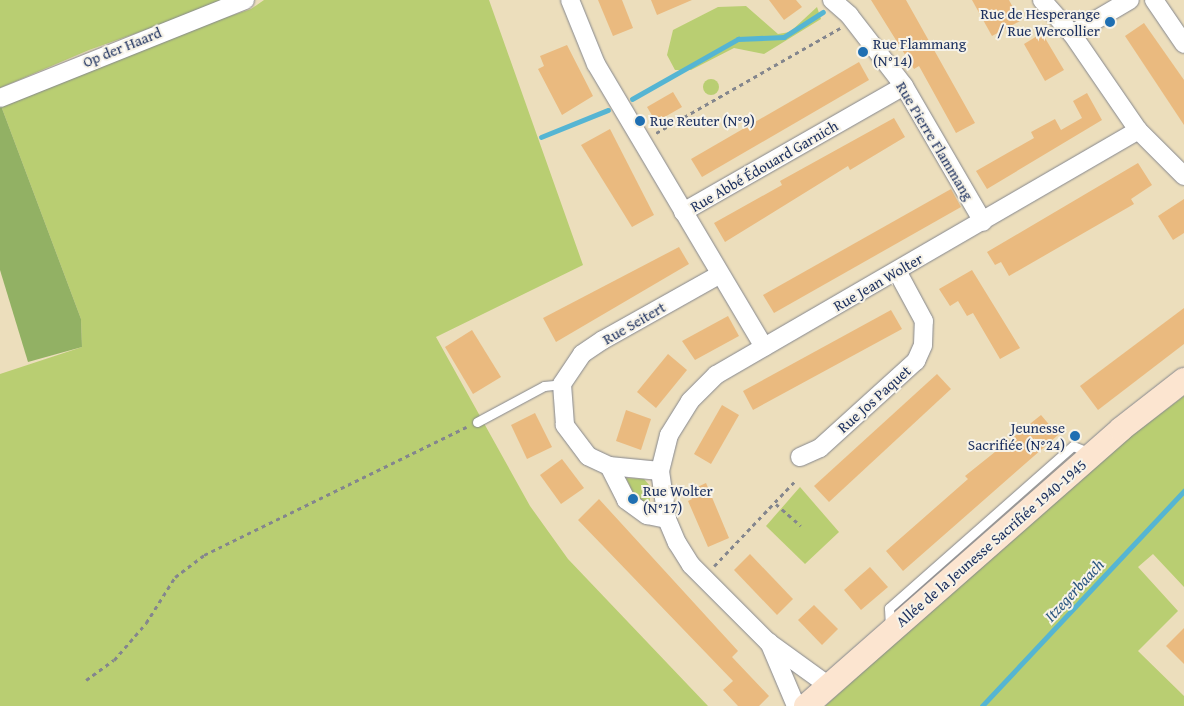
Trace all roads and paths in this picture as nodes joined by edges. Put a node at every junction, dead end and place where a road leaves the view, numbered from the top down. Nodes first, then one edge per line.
1 (245, 0) edge
2 (570, 0) edge
3 (832, 0) edge
4 (1042, 0) edge
5 (1130, 0) edge
6 (1154, 0) edge
7 (846, 20) junction
8 (1072, 34) junction
9 (1184, 44) edge
10 (904, 86) junction
11 (0, 98) edge
12 (1138, 130) junction
13 (642, 142) junction
14 (1184, 176) edge
15 (683, 212) junction
16 (983, 222) junction
17 (896, 271) junction
18 (719, 275) junction
19 (764, 347) junction
20 (1184, 380) edge
21 (562, 384) junction
22 (477, 422) joint
23 (800, 458) dead end
24 (609, 466) junction
25 (660, 471) junction
26 (794, 482) dead end
27 (776, 504) junction
28 (667, 519) junction
29 (801, 526) dead end
30 (712, 568) dead end
31 (768, 642) junction
32 (86, 680) dead end
33 (828, 686) junction
34 (796, 706) edge
35 (806, 706) edge

1 - 11 street, Op der Haard
2 - 13 street
3 - 7 street, Rue Pierre Flammang
4 - 8 street
5 - 8 street
6 - 9 street
7 - 10 street, Rue Pierre Flammang
7 - 13 path
8 - 12 street
10 - 15 street, Rue Abbé Édouard Garnich
10 - 16 street, Rue Pierre Flammang
12 - 14 street
12 - 16 street, Rue Jean Wolter
13 - 15 street
15 - 18 street, Rue Abbé Édouard Garnich
16 - 17 street, Rue Jean Wolter
17 - 19 street, Rue Jean Wolter
17 - 23 street, Rue Jos Paquet
18 - 19 street, Rue Abbé Édouard Garnich
18 - 21 street, Rue Seitert
19 - 25 street, Rue Jean Wolter
20 - 33 main road, Allée de la Jeunesse Sacrifiée 1940-1945
21 - 22 lane
21 - 24 street
22 - 32 path
24 - 25 street
24 - 28 street
25 - 28 street, Rue Jean Wolter
26 - 27 path
27 - 29 path
27 - 30 path
28 - 31 street, Rue Jean Wolter
31 - 33 street, Rue Jean Wolter
31 - 34 street, Rue Jean Wolter
33 - 35 main road, Allée de la Jeunesse Sacrifiée 1940-1945

